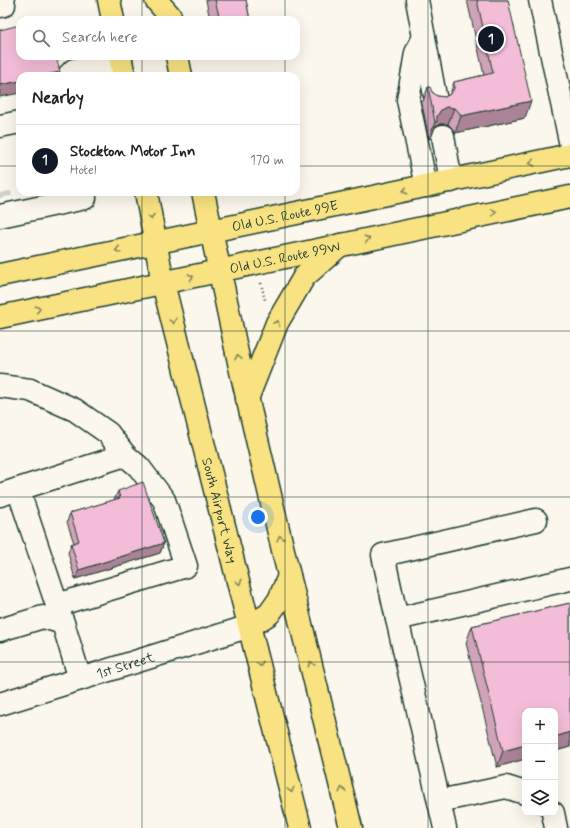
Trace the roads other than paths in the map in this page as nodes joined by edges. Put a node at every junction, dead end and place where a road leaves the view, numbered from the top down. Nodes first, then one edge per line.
1 (2, 0) edge
2 (109, 0) edge
3 (156, 0) edge
4 (417, 0) edge
5 (540, 0) edge
6 (0, 6) edge
7 (169, 12) edge
8 (112, 16) edge
9 (424, 37) junction
10 (178, 60) edge
11 (121, 64) edge
12 (72, 72) edge
13 (180, 72) edge
14 (436, 101) edge
15 (16, 123) edge
16 (0, 126) edge
17 (442, 136) dead end
18 (570, 141) edge
19 (570, 155) edge
20 (451, 181) junction
21 (426, 186) junction
22 (85, 196) edge
23 (147, 196) edge
24 (204, 196) edge
25 (570, 197) edge
26 (42, 199) edge
27 (2, 210) edge
28 (211, 231) junction
29 (156, 242) junction
30 (341, 244) junction
31 (219, 271) junction
32 (0, 275) edge
33 (163, 283) junction
34 (0, 317) edge
35 (0, 386) edge
36 (247, 399) junction
37 (125, 455) junction
38 (9, 492) edge
39 (536, 520) dead end
40 (289, 576) junction
41 (570, 579) edge
42 (60, 614) junction
43 (397, 618) junction
44 (250, 626) junction
45 (0, 630) edge
46 (80, 679) junction
47 (0, 704) edge
48 (522, 792) edge
49 (439, 801) junction
50 (554, 816) edge
51 (300, 828) edge
52 (351, 828) edge
53 (445, 828) edge
54 (556, 828) edge

1 - 6 street
2 - 8 main road
3 - 7 main road
4 - 9 street
5 - 18 street
9 - 14 street
9 - 21 street
10 - 13 main road
11 - 12 street
15 - 16 street
17 - 20 street
19 -> 20 main road, Old U.S. Route 99E
20 - 21 main road, Old U.S. Route 99E
21 -> 28 main road, Old U.S. Route 99E
22 - 26 street
23 -> 29 main road, South Airport Way
24 - 28 main road
30 -> 25 main road, Old U.S. Route 99W
26 - 27 street
28 - 29 main road, Old U.S. Route 99E
28 - 31 main road
29 -> 32 main road, Old U.S. Route 99E
29 - 33 main road, South Airport Way
30 - 31 main road, Old U.S. Route 99W
36 -> 30 main road
33 -> 31 main road, Old U.S. Route 99W
36 -> 31 main road
34 -> 33 main road, Old U.S. Route 99W
33 -> 44 main road, South Airport Way
35 - 37 street
40 -> 36 main road
37 - 38 street
37 - 42 street
38 - 42 street
39 - 43 street
40 - 44 main road
52 -> 40 main road
41 - 43 street
42 - 45 street
42 - 46 street
43 - 49 street
44 - 46 street, 1st Street
44 -> 51 main road, South Airport Way
46 - 47 street, 1st Street
48 - 49 street
49 - 53 street
50 - 54 street

